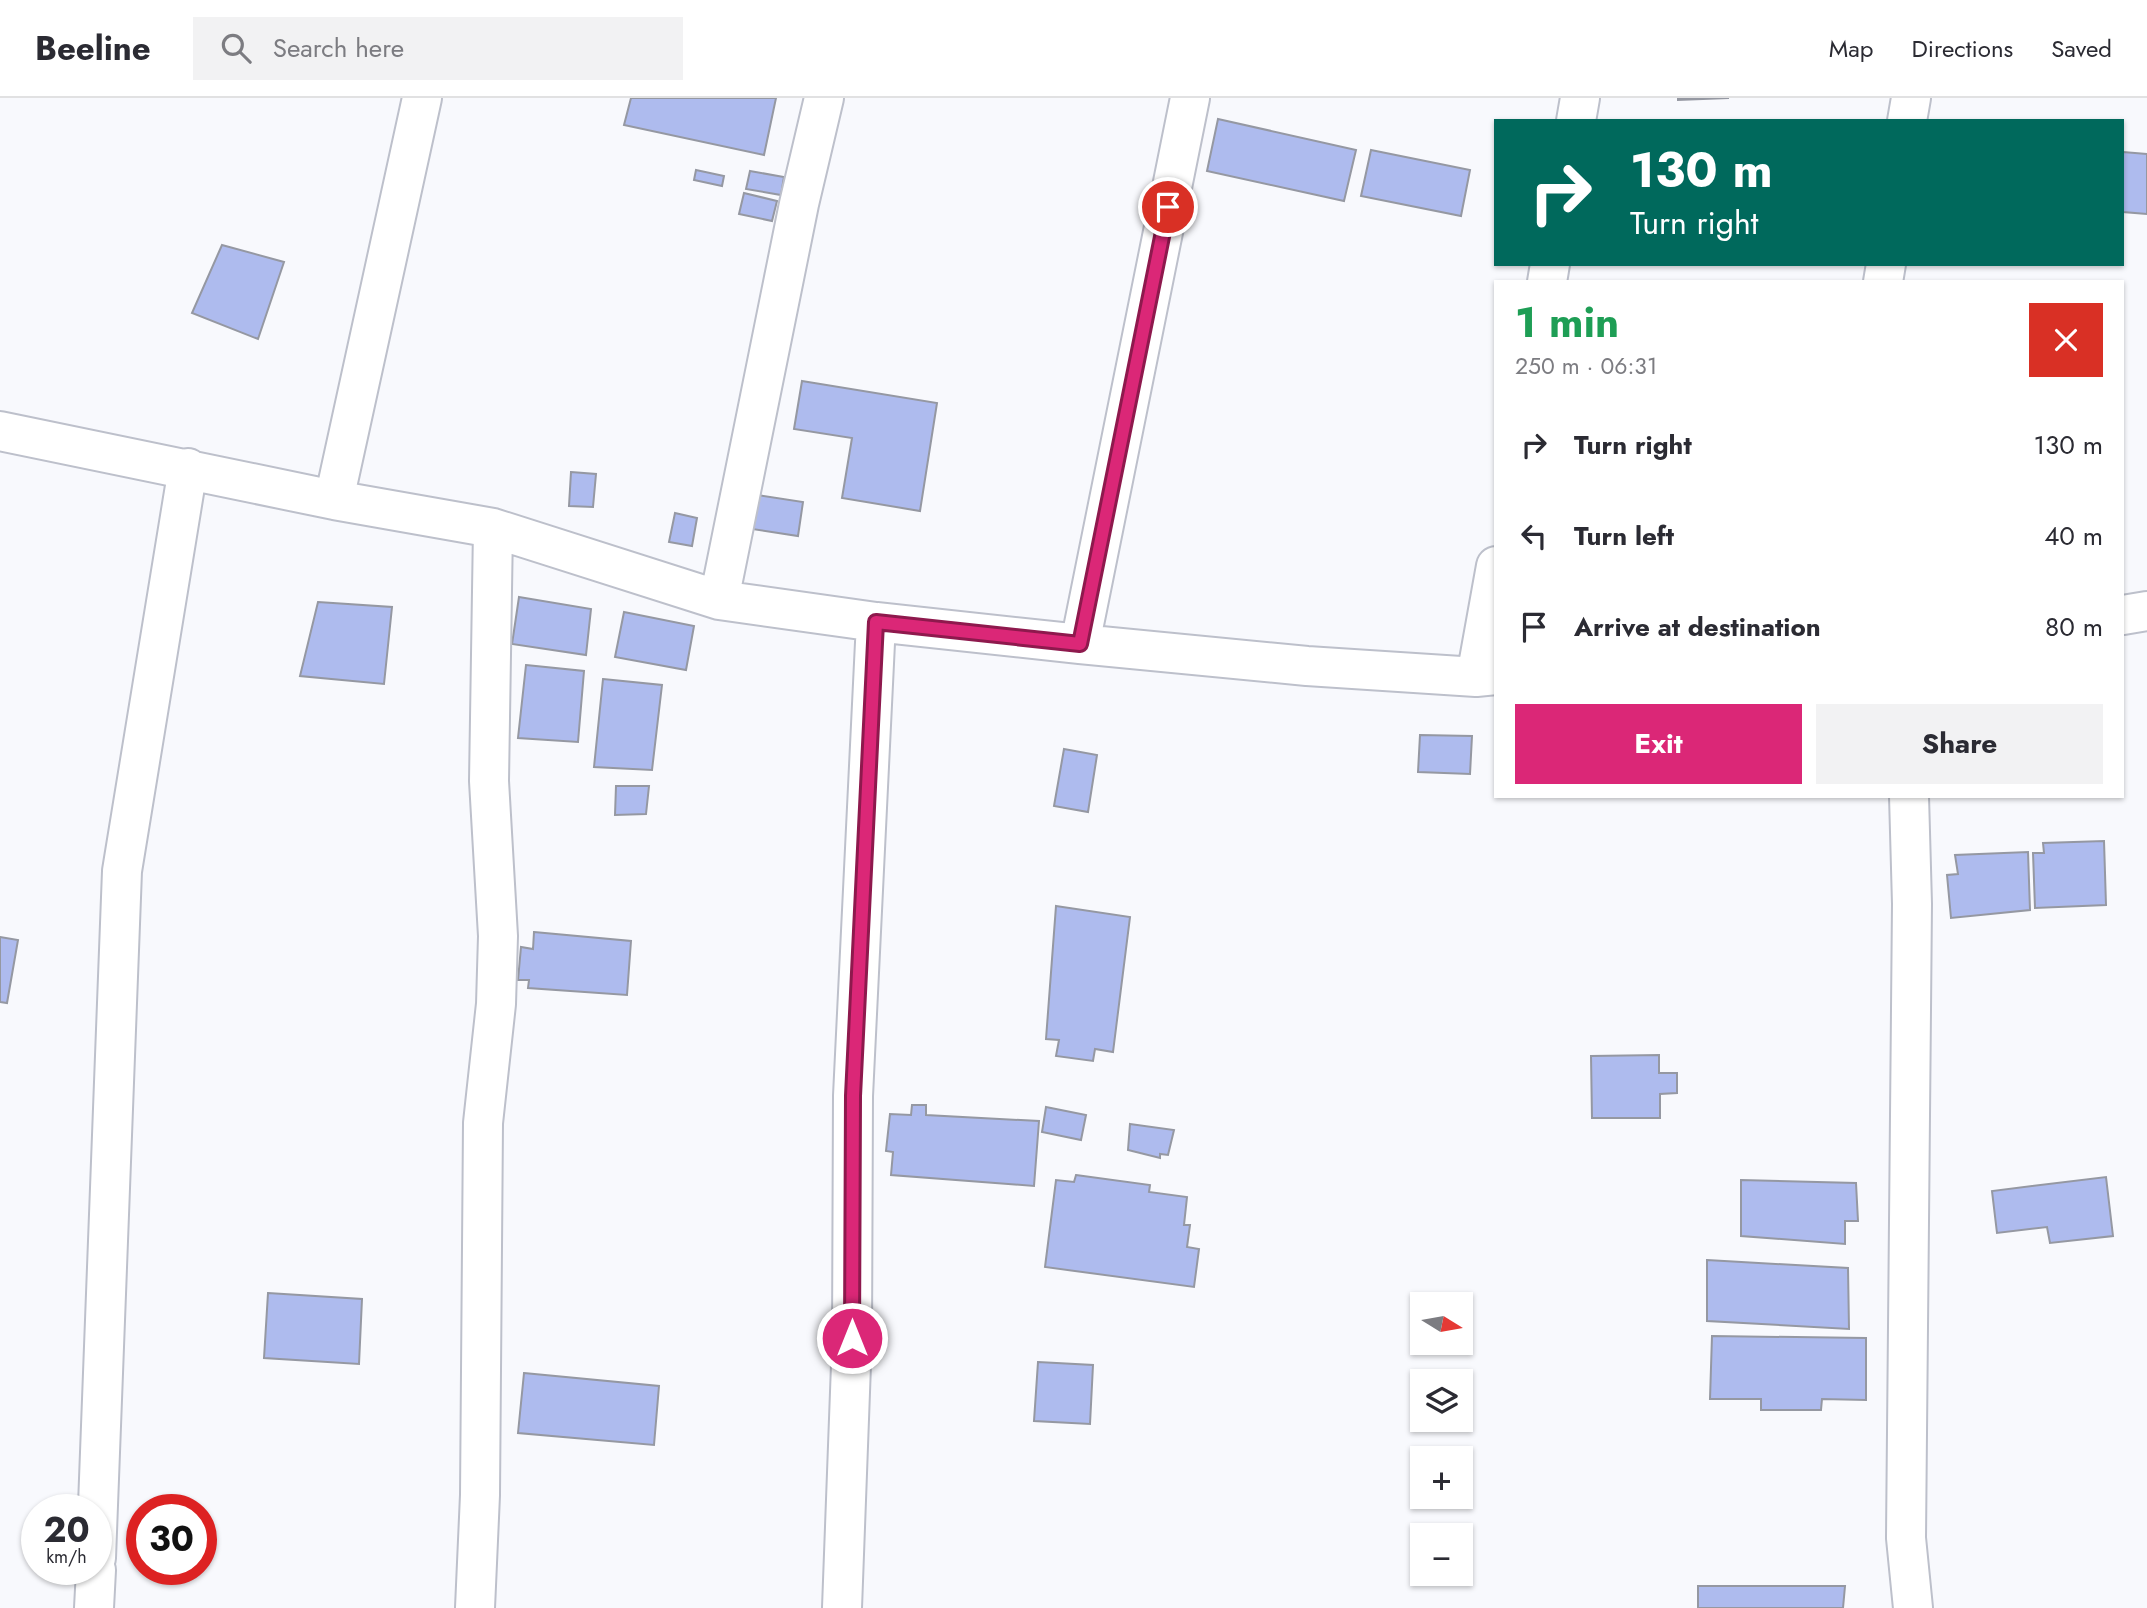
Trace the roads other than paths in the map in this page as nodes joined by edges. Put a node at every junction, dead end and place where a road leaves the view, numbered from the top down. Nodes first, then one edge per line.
1 (422, 98) edge
2 (824, 98) edge
3 (1190, 98) edge
4 (1580, 98) edge
5 (1911, 98) edge
6 (1576, 119) edge
7 (1908, 119) edge
8 (0, 431) edge
9 (188, 468) junction
10 (334, 500) junction
11 (493, 528) junction
12 (1494, 588) edge
13 (719, 600) junction
14 (2147, 611) edge
15 (2124, 615) edge
16 (876, 622) junction
17 (1080, 644) junction
18 (1486, 676) edge
19 (1909, 798) edge
20 (98, 1494) edge
21 (95, 1585) edge
22 (94, 1608) edge
23 (475, 1608) edge
24 (842, 1608) edge
25 (1913, 1608) edge

1 - 10 street
2 - 13 street
3 - 17 street
4 - 6 street
5 - 7 street
8 - 9 street
9 - 10 street
9 - 20 street
10 - 11 street
11 - 13 street
11 - 23 street
12 - 18 street
13 - 16 street
14 - 15 street
16 - 17 street
16 - 24 street
17 - 18 street
19 - 25 street
21 - 22 street

